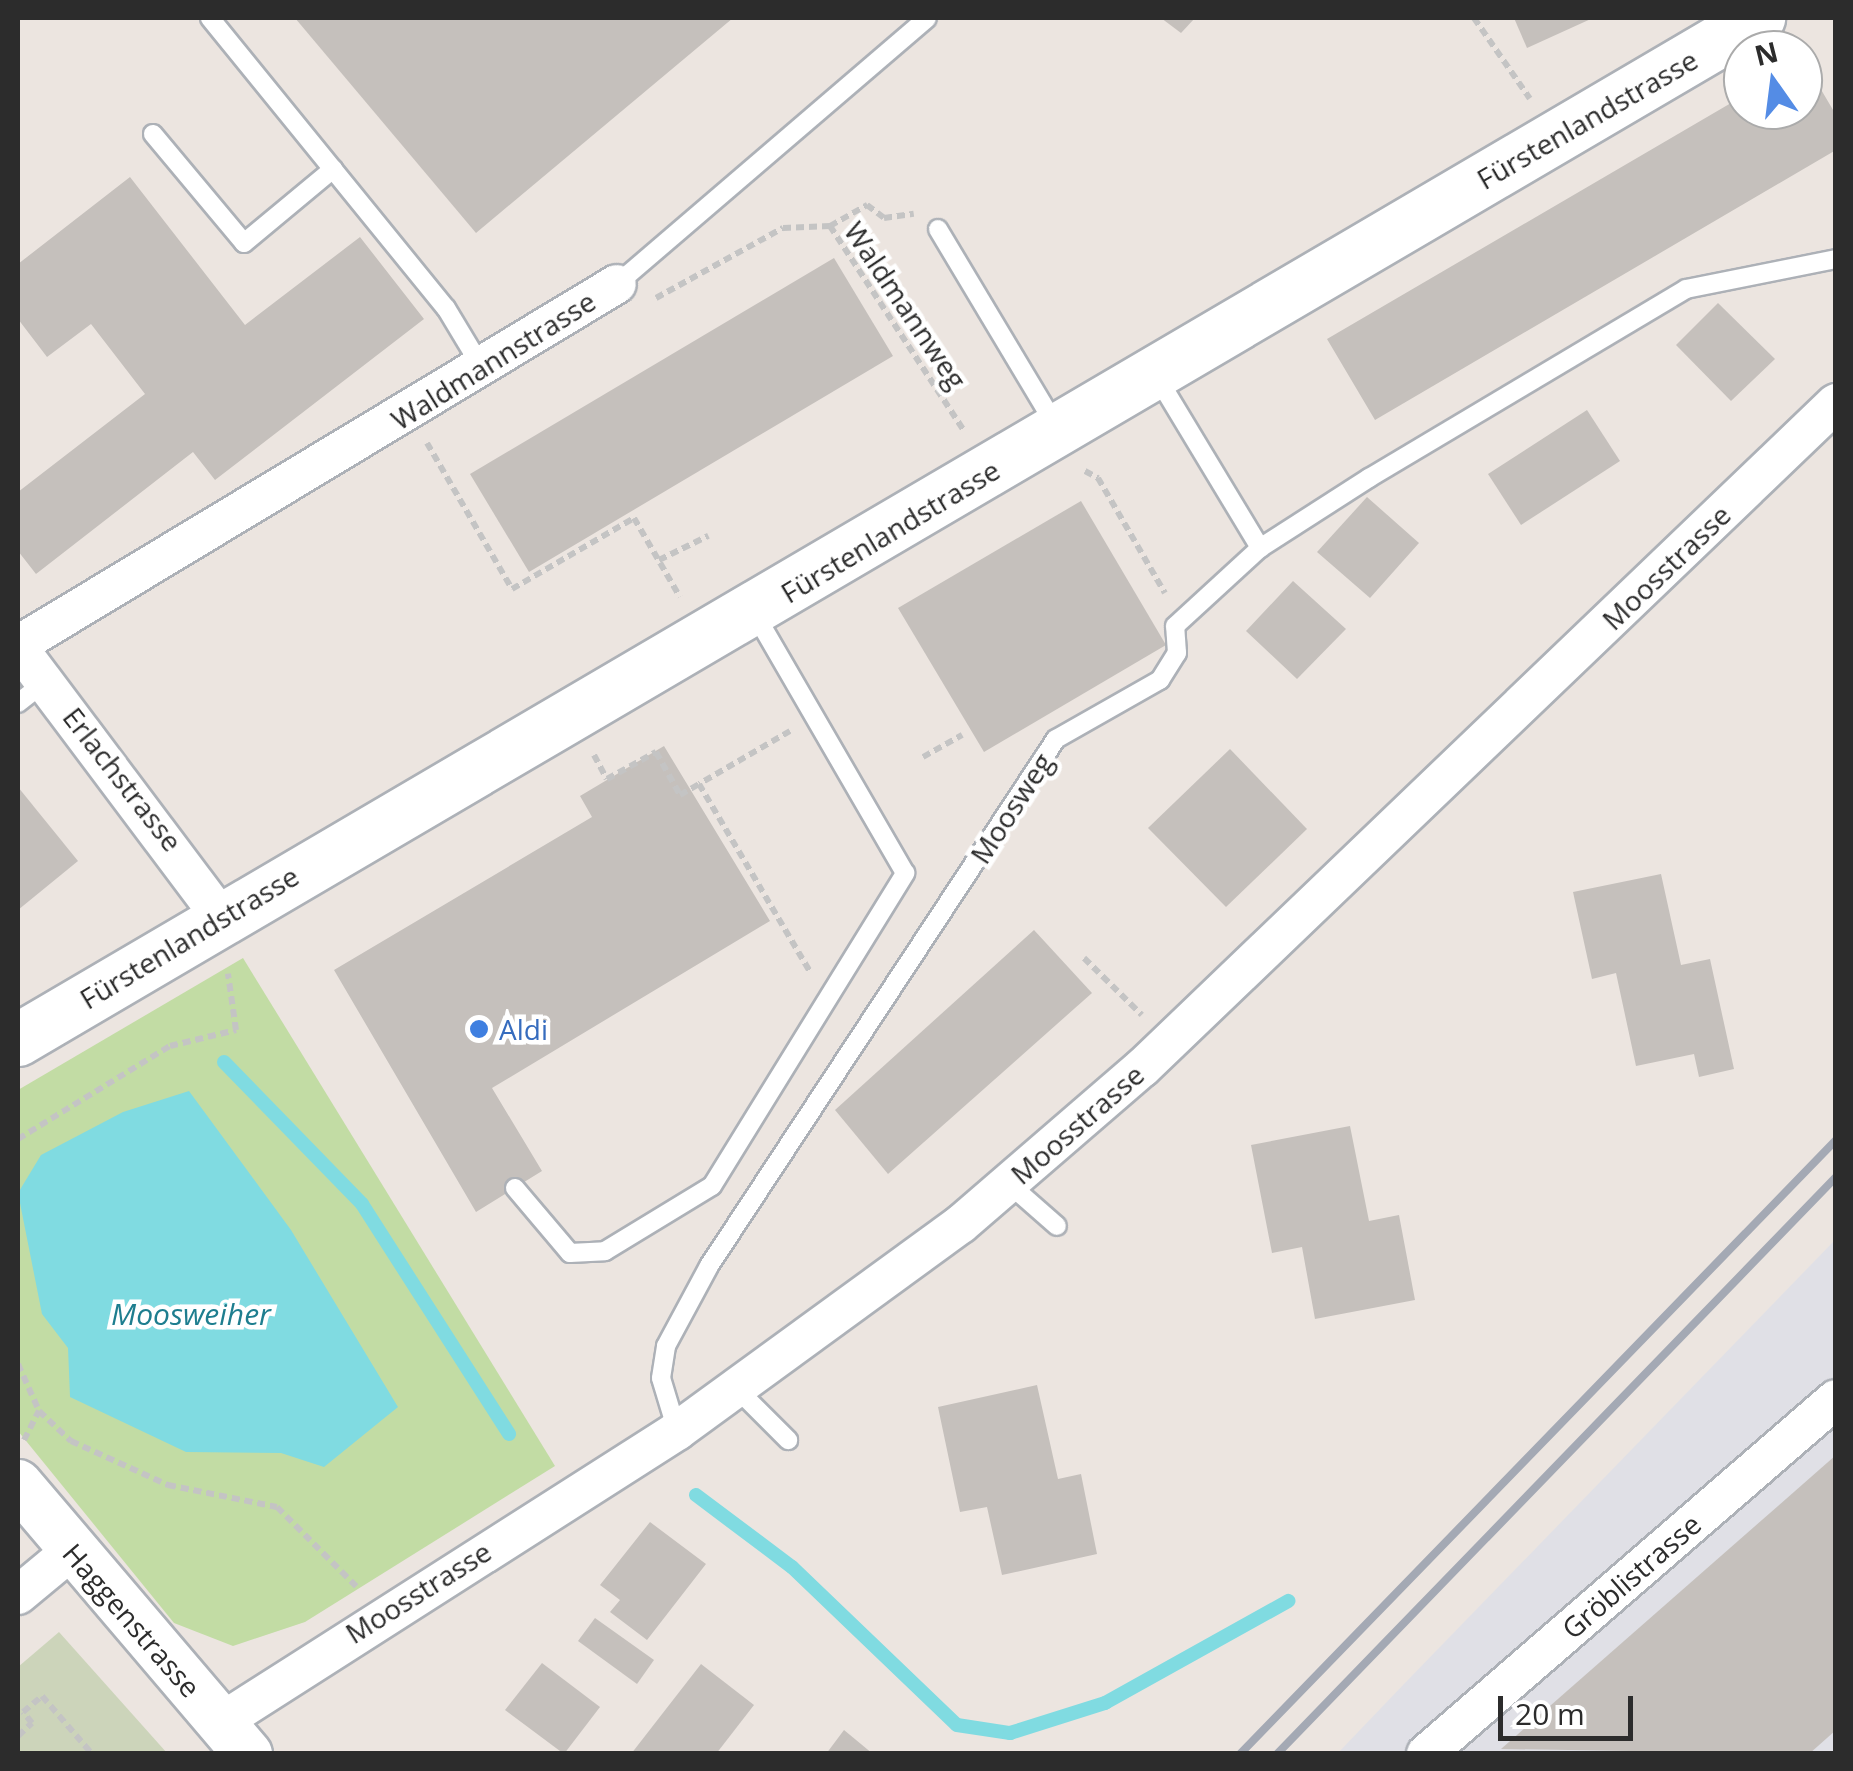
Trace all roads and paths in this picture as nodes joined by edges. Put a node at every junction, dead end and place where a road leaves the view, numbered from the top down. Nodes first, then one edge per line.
1 (210, 18) edge
2 (927, 18) edge
3 (1474, 18) edge
4 (1759, 18) edge
5 (1536, 108) dead end
6 (153, 134) dead end
7 (333, 169) junction
8 (935, 220) joint
9 (830, 226) junction
10 (1836, 259) edge
11 (617, 284) joint
12 (652, 300) dead end
13 (482, 369) junction
14 (1154, 372) junction
15 (1836, 403) edge
16 (440, 426) dead end
17 (970, 441) dead end
18 (1072, 450) junction
19 (708, 536) dead end
20 (1260, 548) junction
21 (659, 560) junction
22 (682, 599) dead end
23 (753, 612) junction
24 (1182, 620) junction
25 (18, 646) edge
26 (31, 692) edge
27 (815, 717) junction
28 (962, 735) dead end
29 (591, 750) dead end
30 (922, 758) dead end
31 (700, 784) junction
32 (221, 917) junction
33 (1084, 958) dead end
34 (227, 968) dead end
35 (811, 973) dead end
36 (1124, 996) dead end
37 (18, 1040) edge
38 (18, 1139) edge
39 (1008, 1184) junction
40 (515, 1188) dead end
41 (1057, 1226) dead end
42 (18, 1364) edge
43 (738, 1390) junction
44 (1836, 1399) edge
45 (39, 1411) junction
46 (677, 1432) junction
47 (788, 1440) dead end
48 (21, 1462) edge
49 (71, 1551) junction
50 (362, 1594) dead end
51 (18, 1596) edge
52 (18, 1736) edge
53 (235, 1738) edge
54 (92, 1754) edge
55 (1426, 1754) edge

1 - 7 lane
2 - 11 lane, Waldmannstrasse
3 - 5 path
4 - 14 main road, Fürstenlandstrasse
6 - 7 lane
7 - 13 lane
8 - 9 path
8 - 18 lane
9 - 12 path, Waldmannweg
9 - 17 path, Waldmannweg
10 - 20 lane
11 - 13 street, Waldmannstrasse
13 - 25 street, Waldmannstrasse
14 - 18 main road, Fürstenlandstrasse
14 - 20 lane
15 - 39 street, Moosstrasse
16 - 21 path
18 - 23 main road, Fürstenlandstrasse
18 - 24 path
19 - 21 path
20 - 24 lane
21 - 22 path
23 - 27 lane
23 - 32 main road, Fürstenlandstrasse
24 - 46 lane, Moosweg
25 - 26 street, Erlachstrasse
26 - 32 street, Erlachstrasse
27 - 31 path
27 - 40 lane
28 - 30 path
29 - 31 path
31 - 35 path
32 - 37 main road, Fürstenlandstrasse
33 - 36 path
34 - 38 path
39 - 41 lane
39 - 43 street, Moosstrasse
42 - 45 path
43 - 46 street, Moosstrasse
43 - 47 lane
44 - 55 street, Gröblistrasse
45 - 48 path
45 - 50 path
46 - 53 street, Moosstrasse
48 - 49 street, Haggenstrasse
49 - 51 street
49 - 53 street, Haggenstrasse
52 - 54 path

